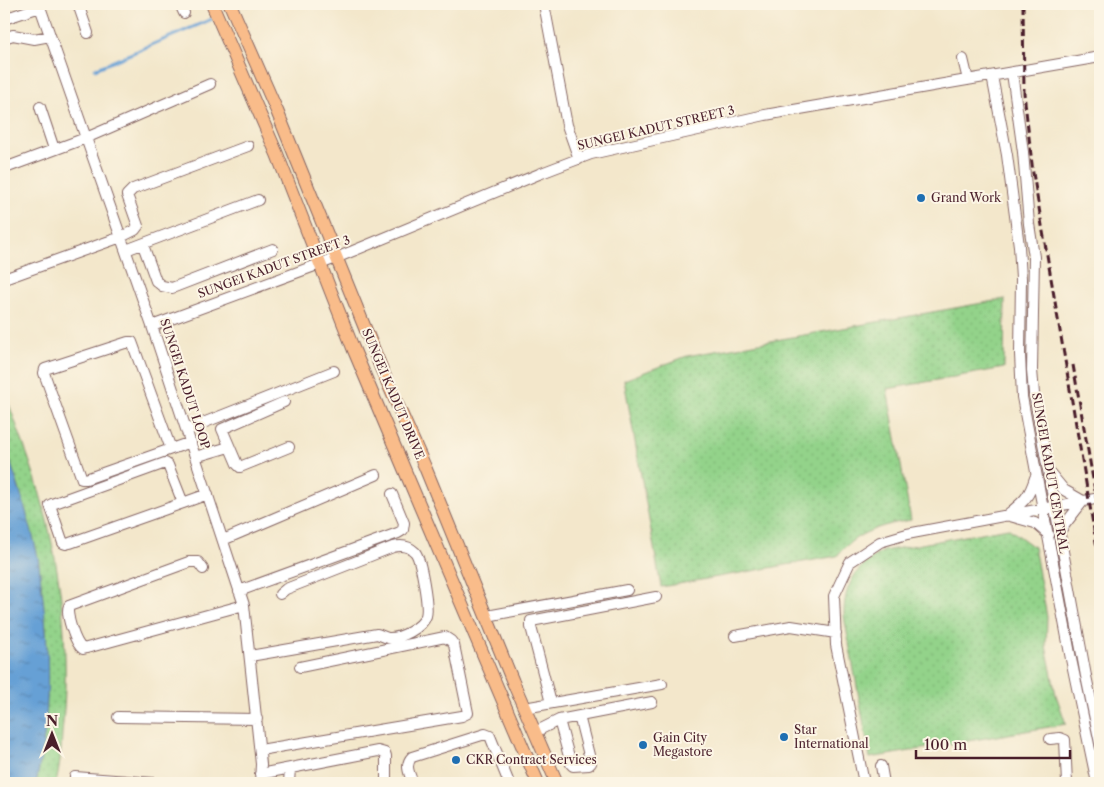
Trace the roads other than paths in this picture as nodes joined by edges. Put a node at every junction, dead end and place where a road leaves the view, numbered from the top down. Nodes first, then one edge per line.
1 (78, 4) edge
2 (212, 4) edge
3 (230, 4) edge
4 (544, 4) edge
5 (39, 5) edge
6 (4, 19) edge
7 (88, 33) dead end
8 (50, 36) junction
9 (4, 38) edge
10 (1100, 57) edge
11 (963, 59) dead end
12 (1012, 73) junction
13 (992, 76) junction
14 (968, 80) junction
15 (210, 84) dead end
16 (40, 108) dead end
17 (86, 138) junction
18 (248, 146) dead end
19 (54, 149) junction
20 (579, 159) junction
21 (5, 168) dead end
22 (258, 200) dead end
23 (121, 237) junction
24 (143, 244) junction
25 (273, 249) dead end
26 (126, 250) junction
27 (336, 258) junction
28 (321, 264) junction
29 (4, 279) edge
30 (152, 326) junction
31 (334, 371) dead end
32 (284, 402) dead end
33 (187, 431) junction
34 (190, 442) junction
35 (229, 446) junction
36 (289, 447) dead end
37 (171, 449) junction
38 (196, 457) junction
39 (1049, 472) junction
40 (376, 475) dead end
41 (1036, 476) junction
42 (208, 494) junction
43 (392, 494) dead end
44 (1100, 498) edge
45 (1083, 501) junction
46 (183, 503) junction
47 (1054, 506) junction
48 (1042, 508) junction
49 (1006, 516) junction
50 (1059, 532) junction
51 (1048, 535) junction
52 (222, 540) junction
53 (202, 569) dead end
54 (627, 590) dead end
55 (239, 591) junction
56 (280, 594) dead end
57 (656, 597) dead end
58 (244, 605) junction
59 (486, 616) junction
60 (836, 633) junction
61 (735, 636) dead end
62 (250, 656) junction
63 (300, 667) dead end
64 (662, 684) dead end
65 (652, 702) dead end
66 (551, 703) junction
67 (524, 708) junction
68 (579, 716) junction
69 (118, 717) dead end
70 (257, 719) junction
71 (559, 720) junction
72 (535, 732) junction
73 (1050, 739) dead end
74 (1100, 743) edge
75 (260, 750) junction
76 (881, 766) dead end
77 (290, 768) junction
78 (260, 779) edge
79 (74, 783) edge
80 (154, 783) edge
81 (289, 783) edge
82 (386, 783) edge
83 (413, 783) edge
84 (509, 783) edge
85 (538, 783) edge
86 (557, 783) edge
87 (864, 783) edge
88 (884, 783) edge
89 (1068, 783) edge
90 (1097, 783) edge

1 - 7 street
2 - 28 main road, SUNGEI KADUT DRIVE
3 - 27 main road, SUNGEI KADUT DRIVE
4 - 20 street
5 - 6 street
5 - 8 street, SUNGEI KADUT LOOP
8 - 9 street
8 - 17 street, SUNGEI KADUT LOOP
10 - 12 street, SUNGEI KADUT STREET 3
11 - 14 street
12 - 13 street, SUNGEI KADUT STREET 3
12 - 39 street, SUNGEI KADUT CENTRAL
13 - 14 street, SUNGEI KADUT STREET 3
13 - 41 street, SUNGEI KADUT CENTRAL
14 - 20 street, SUNGEI KADUT STREET 3
15 - 17 street
16 - 19 street
17 - 19 street
17 - 23 street, SUNGEI KADUT LOOP
18 - 23 street
19 - 21 street
20 - 27 street, SUNGEI KADUT STREET 3
22 - 24 street
23 - 26 street, SUNGEI KADUT LOOP
23 - 29 street
24 - 25 street
24 - 26 street
26 - 30 street, SUNGEI KADUT LOOP
27 - 28 street, SUNGEI KADUT STREET 3
27 - 59 main road, SUNGEI KADUT DRIVE
28 - 30 street, SUNGEI KADUT STREET 3
28 - 85 main road, SUNGEI KADUT DRIVE
30 - 33 street, SUNGEI KADUT LOOP
31 - 33 street
32 - 35 street
33 - 34 street, SUNGEI KADUT LOOP
34 - 37 street
34 - 38 street, SUNGEI KADUT LOOP
35 - 36 street
35 - 38 street
37 - 37 street
38 - 42 street, SUNGEI KADUT LOOP
39 - 45 street
39 - 47 street, SUNGEI KADUT CENTRAL
40 - 52 street
41 - 48 street, SUNGEI KADUT CENTRAL
41 - 49 street
42 - 46 street
42 - 52 street, SUNGEI KADUT LOOP
43 - 55 street
44 - 45 street
45 - 47 street
45 - 50 street
46 - 46 street
47 - 48 street
47 - 50 street, SUNGEI KADUT CENTRAL
48 - 49 street
48 - 51 street, SUNGEI KADUT CENTRAL
49 - 51 street
49 - 60 street
50 - 74 street, SUNGEI KADUT CENTRAL
51 - 90 street, SUNGEI KADUT CENTRAL
52 - 55 street, SUNGEI KADUT LOOP
53 - 58 street
54 - 59 street
55 - 58 street, SUNGEI KADUT LOOP
56 - 62 street
57 - 66 street
58 - 62 street, SUNGEI KADUT LOOP
59 - 67 main road, SUNGEI KADUT DRIVE
60 - 61 street
60 - 87 street
62 - 70 street, SUNGEI KADUT LOOP
63 - 75 street
64 - 66 street
65 - 68 street
66 - 67 street
67 - 72 main road, SUNGEI KADUT DRIVE
68 - 71 street
68 - 71 street
69 - 70 street
70 - 75 street, SUNGEI KADUT LOOP
71 - 72 street
72 - 86 main road, SUNGEI KADUT DRIVE
73 - 89 street
75 - 78 street, SUNGEI KADUT LOOP
76 - 88 street
77 - 78 street
77 - 81 street
77 - 82 street
79 - 80 street
83 - 84 street

